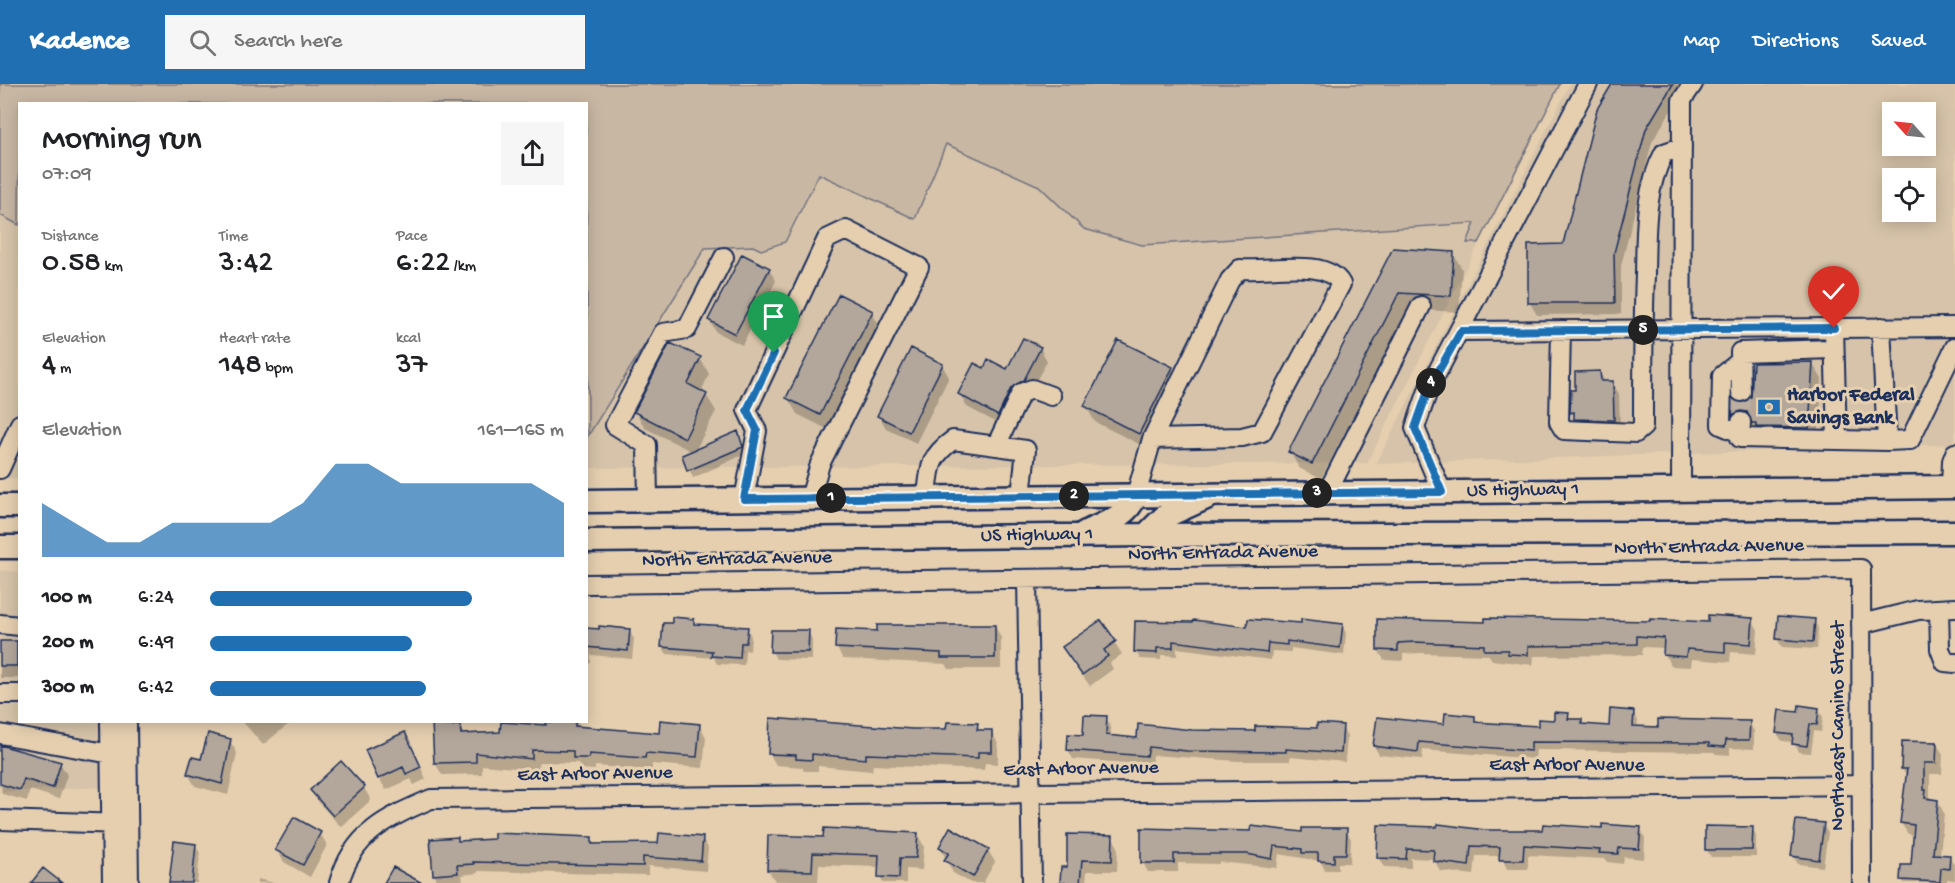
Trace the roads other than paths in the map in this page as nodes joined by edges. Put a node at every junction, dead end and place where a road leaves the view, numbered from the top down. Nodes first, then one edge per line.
1 (1588, 84) edge
2 (1694, 84) edge
3 (1682, 147) junction
4 (724, 257) dead end
5 (1421, 306) dead end
6 (1881, 327) junction
7 (1955, 327) edge
8 (1834, 328) junction
9 (1561, 330) junction
10 (1642, 330) junction
11 (1679, 330) junction
12 (1461, 331) junction
13 (1955, 347) edge
14 (1833, 350) junction
15 (1740, 361) junction
16 (1741, 392) tunnel mouth
17 (1051, 396) dead end
18 (18, 428) edge
19 (1152, 439) junction
20 (1837, 440) junction
21 (1887, 441) junction
22 (996, 446) junction
23 (1955, 453) edge
24 (1, 459) edge
25 (1953, 487) edge
26 (1681, 490) junction
27 (1442, 492) junction
28 (1327, 493) junction
29 (1215, 494) junction
30 (1136, 495) junction
31 (1021, 496) junction
32 (927, 497) junction
33 (810, 498) junction
34 (744, 499) junction
35 (648, 500) junction
36 (588, 501) edge
37 (0, 506) edge
38 (18, 506) edge
39 (1955, 532) edge
40 (1146, 535) junction
41 (1077, 536) junction
42 (588, 541) edge
43 (0, 547) edge
44 (18, 547) edge
45 (1861, 569) joint
46 (1027, 579) junction
47 (588, 584) edge
48 (1947, 608) edge
49 (0, 624) edge
50 (1861, 624) junction
51 (18, 626) edge
52 (1955, 663) edge
53 (0, 694) edge
54 (18, 694) edge
55 (110, 723) edge
56 (127, 723) edge
57 (0, 734) edge
58 (119, 756) junction
59 (1862, 786) junction
60 (1030, 793) junction
61 (0, 820) edge
62 (119, 824) junction
63 (112, 883) edge
64 (129, 883) edge
65 (339, 883) edge
66 (1032, 883) edge
67 (1862, 883) edge

1 - 12 street
2 - 3 street
3 - 10 street
3 - 11 street
4 - 35 street
5 - 28 street
6 - 7 street
6 - 8 street
6 - 21 street
8 - 11 street
8 - 14 street
9 - 10 street
9 - 10 street
9 - 12 street
10 - 11 street
11 - 26 street
12 - 27 street
13 - 21 street
14 - 15 street
14 - 20 street
15 - 16 street
15 - 20 street
17 - 22 street
18 - 24 street
19 - 19 street
19 - 30 street
20 - 21 street
22 - 31 street
22 - 32 street
23 - 25 street
25 - 26 main road, US Highway 1
26 - 27 main road, US Highway 1
27 - 28 main road, US Highway 1
28 - 29 main road, US Highway 1
29 - 30 main road, US Highway 1
29 - 40 main road
30 - 31 main road, US Highway 1
30 - 41 main road
31 - 32 main road, US Highway 1
32 - 33 main road, US Highway 1
33 - 34 main road, US Highway 1
33 - 34 street
34 - 35 main road, US Highway 1
35 - 36 main road, US Highway 1
37 - 38 main road
39 - 40 main road, US Highway 1
40 - 41 main road, US Highway 1
41 - 42 main road, US Highway 1
43 - 44 main road
45 - 46 street, North Entrada Avenue
45 - 50 street, Northeast Camino Street
46 - 47 street, North Entrada Avenue
46 - 60 street
48 - 50 street
48 - 52 street
49 - 51 street
50 - 59 street, Northeast Camino Street
53 - 54 street
55 - 58 street
56 - 58 street
57 - 58 street
58 - 62 street
59 - 60 street, East Arbor Avenue
59 - 67 street, Northeast Camino Street
60 - 65 street, East Arbor Avenue
60 - 66 street
61 - 62 street
62 - 63 street
62 - 64 street

